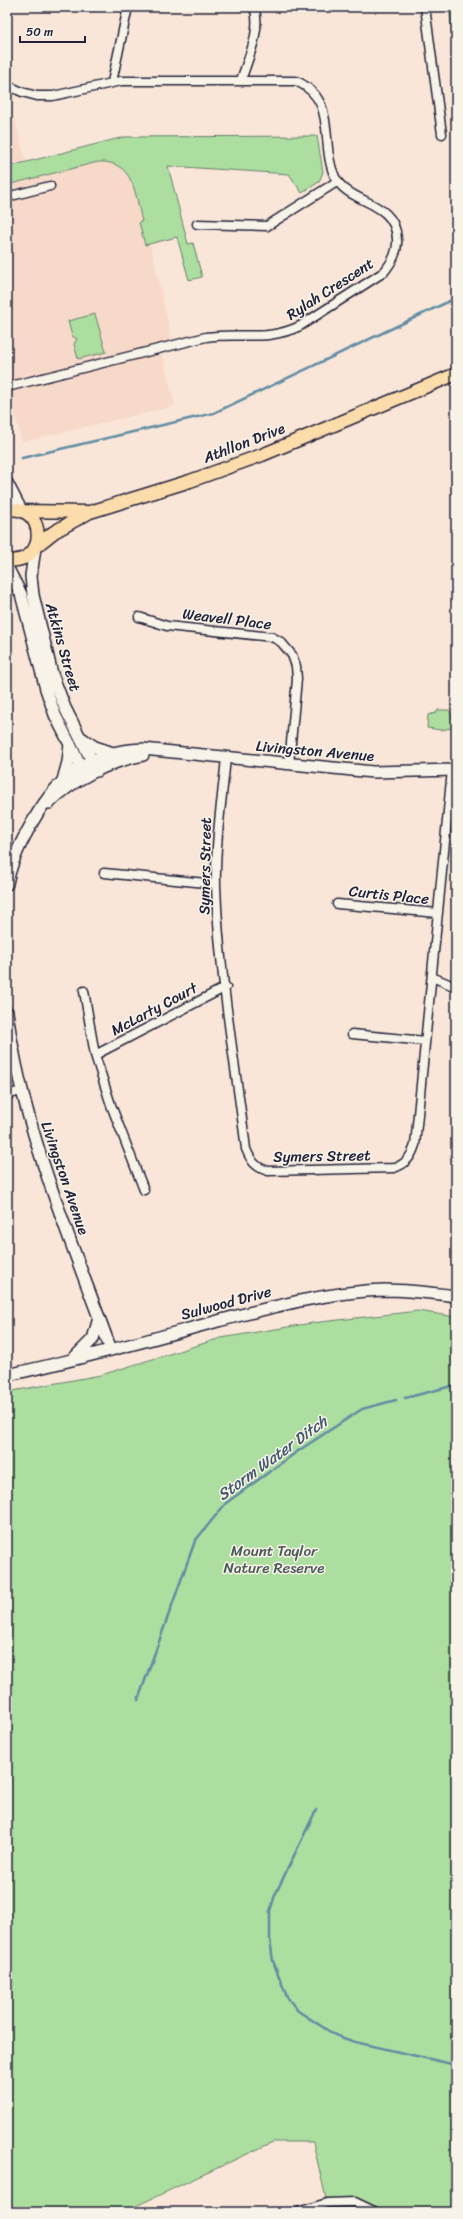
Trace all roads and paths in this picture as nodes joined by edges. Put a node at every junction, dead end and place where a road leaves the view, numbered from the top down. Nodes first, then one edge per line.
1 (128, 7) edge
2 (254, 7) edge
3 (425, 7) edge
4 (241, 80) junction
5 (112, 82) junction
6 (7, 85) edge
7 (442, 134) dead end
8 (338, 181) junction
9 (50, 186) dead end
10 (7, 197) edge
11 (197, 224) dead end
12 (456, 367) edge
13 (456, 374) edge
14 (7, 387) edge
15 (406, 395) junction
16 (7, 483) edge
17 (7, 510) edge
18 (21, 511) junction
19 (90, 512) junction
20 (35, 547) junction
21 (7, 560) edge
22 (7, 567) edge
23 (139, 617) dead end
24 (78, 735) junction
25 (70, 744) junction
26 (113, 753) junction
27 (171, 753) junction
28 (226, 758) junction
29 (289, 764) junction
30 (94, 766) junction
31 (454, 770) edge
32 (84, 771) junction
33 (63, 780) junction
34 (34, 820) junction
35 (8, 871) edge
36 (104, 873) dead end
37 (7, 884) edge
38 (216, 884) junction
39 (337, 904) dead end
40 (438, 913) junction
41 (432, 977) junction
42 (226, 987) junction
43 (456, 987) edge
44 (84, 991) dead end
45 (7, 1012) edge
46 (352, 1034) dead end
47 (425, 1041) junction
48 (95, 1056) junction
49 (22, 1091) junction
50 (7, 1095) edge
51 (144, 1190) dead end
52 (456, 1296) edge
53 (99, 1318) junction
54 (111, 1350) junction
55 (70, 1361) junction
56 (7, 1375) edge
57 (298, 2212) edge
58 (376, 2212) edge

1 - 5 street
2 - 4 street
3 - 7 street
4 - 5 street
4 - 8 street
5 - 6 street
8 - 11 street
8 - 14 street, Rylah Crescent
9 - 10 street
12 - 15 main road, Athllon Drive
13 - 15 main road, Athllon Drive
15 - 19 main road, Athllon Drive
16 - 18 street
17 - 18 main road, Athllon Drive
18 - 19 main road, Athllon Drive
18 - 20 main road
19 - 20 main road, Athllon Drive
20 - 21 main road, Athllon Drive
20 - 24 street, Atkins Street
22 - 25 street, Atkins Street
23 - 29 street, Weavell Place
24 - 26 street
24 - 30 street, Atkins Street
25 - 32 street, Atkins Street
25 - 33 street
26 - 27 street, Livingston Avenue
26 - 30 street, Livingston Avenue
27 - 28 street, Livingston Avenue
27 - 30 street, Livingston Avenue
28 - 29 street, Livingston Avenue
28 - 38 street, Symers Street
29 - 31 street, Livingston Avenue
30 - 32 street, Livingston Avenue
31 - 40 street, Symers Street
32 - 33 street, Livingston Avenue
32 - 34 street, Livingston Avenue
33 - 34 street, Livingston Avenue
34 - 35 street, Livingston Avenue
35 - 37 street, Livingston Avenue
36 - 38 street
38 - 42 street, Symers Street
39 - 40 street, Curtis Place
40 - 41 street, Symers Street
41 - 43 street
41 - 47 street, Symers Street
42 - 47 street, Symers Street
42 - 48 street, McLarty Court
44 - 48 street, McLarty Court
45 - 49 street, Livingston Avenue
46 - 47 street
48 - 51 street, McLarty Court
49 - 50 street
49 - 53 street, Livingston Avenue
52 - 54 street, Sulwood Drive
53 - 54 street, Livingston Avenue
53 - 55 street
54 - 55 street, Sulwood Drive
55 - 56 street, Sulwood Drive
57 - 58 street

